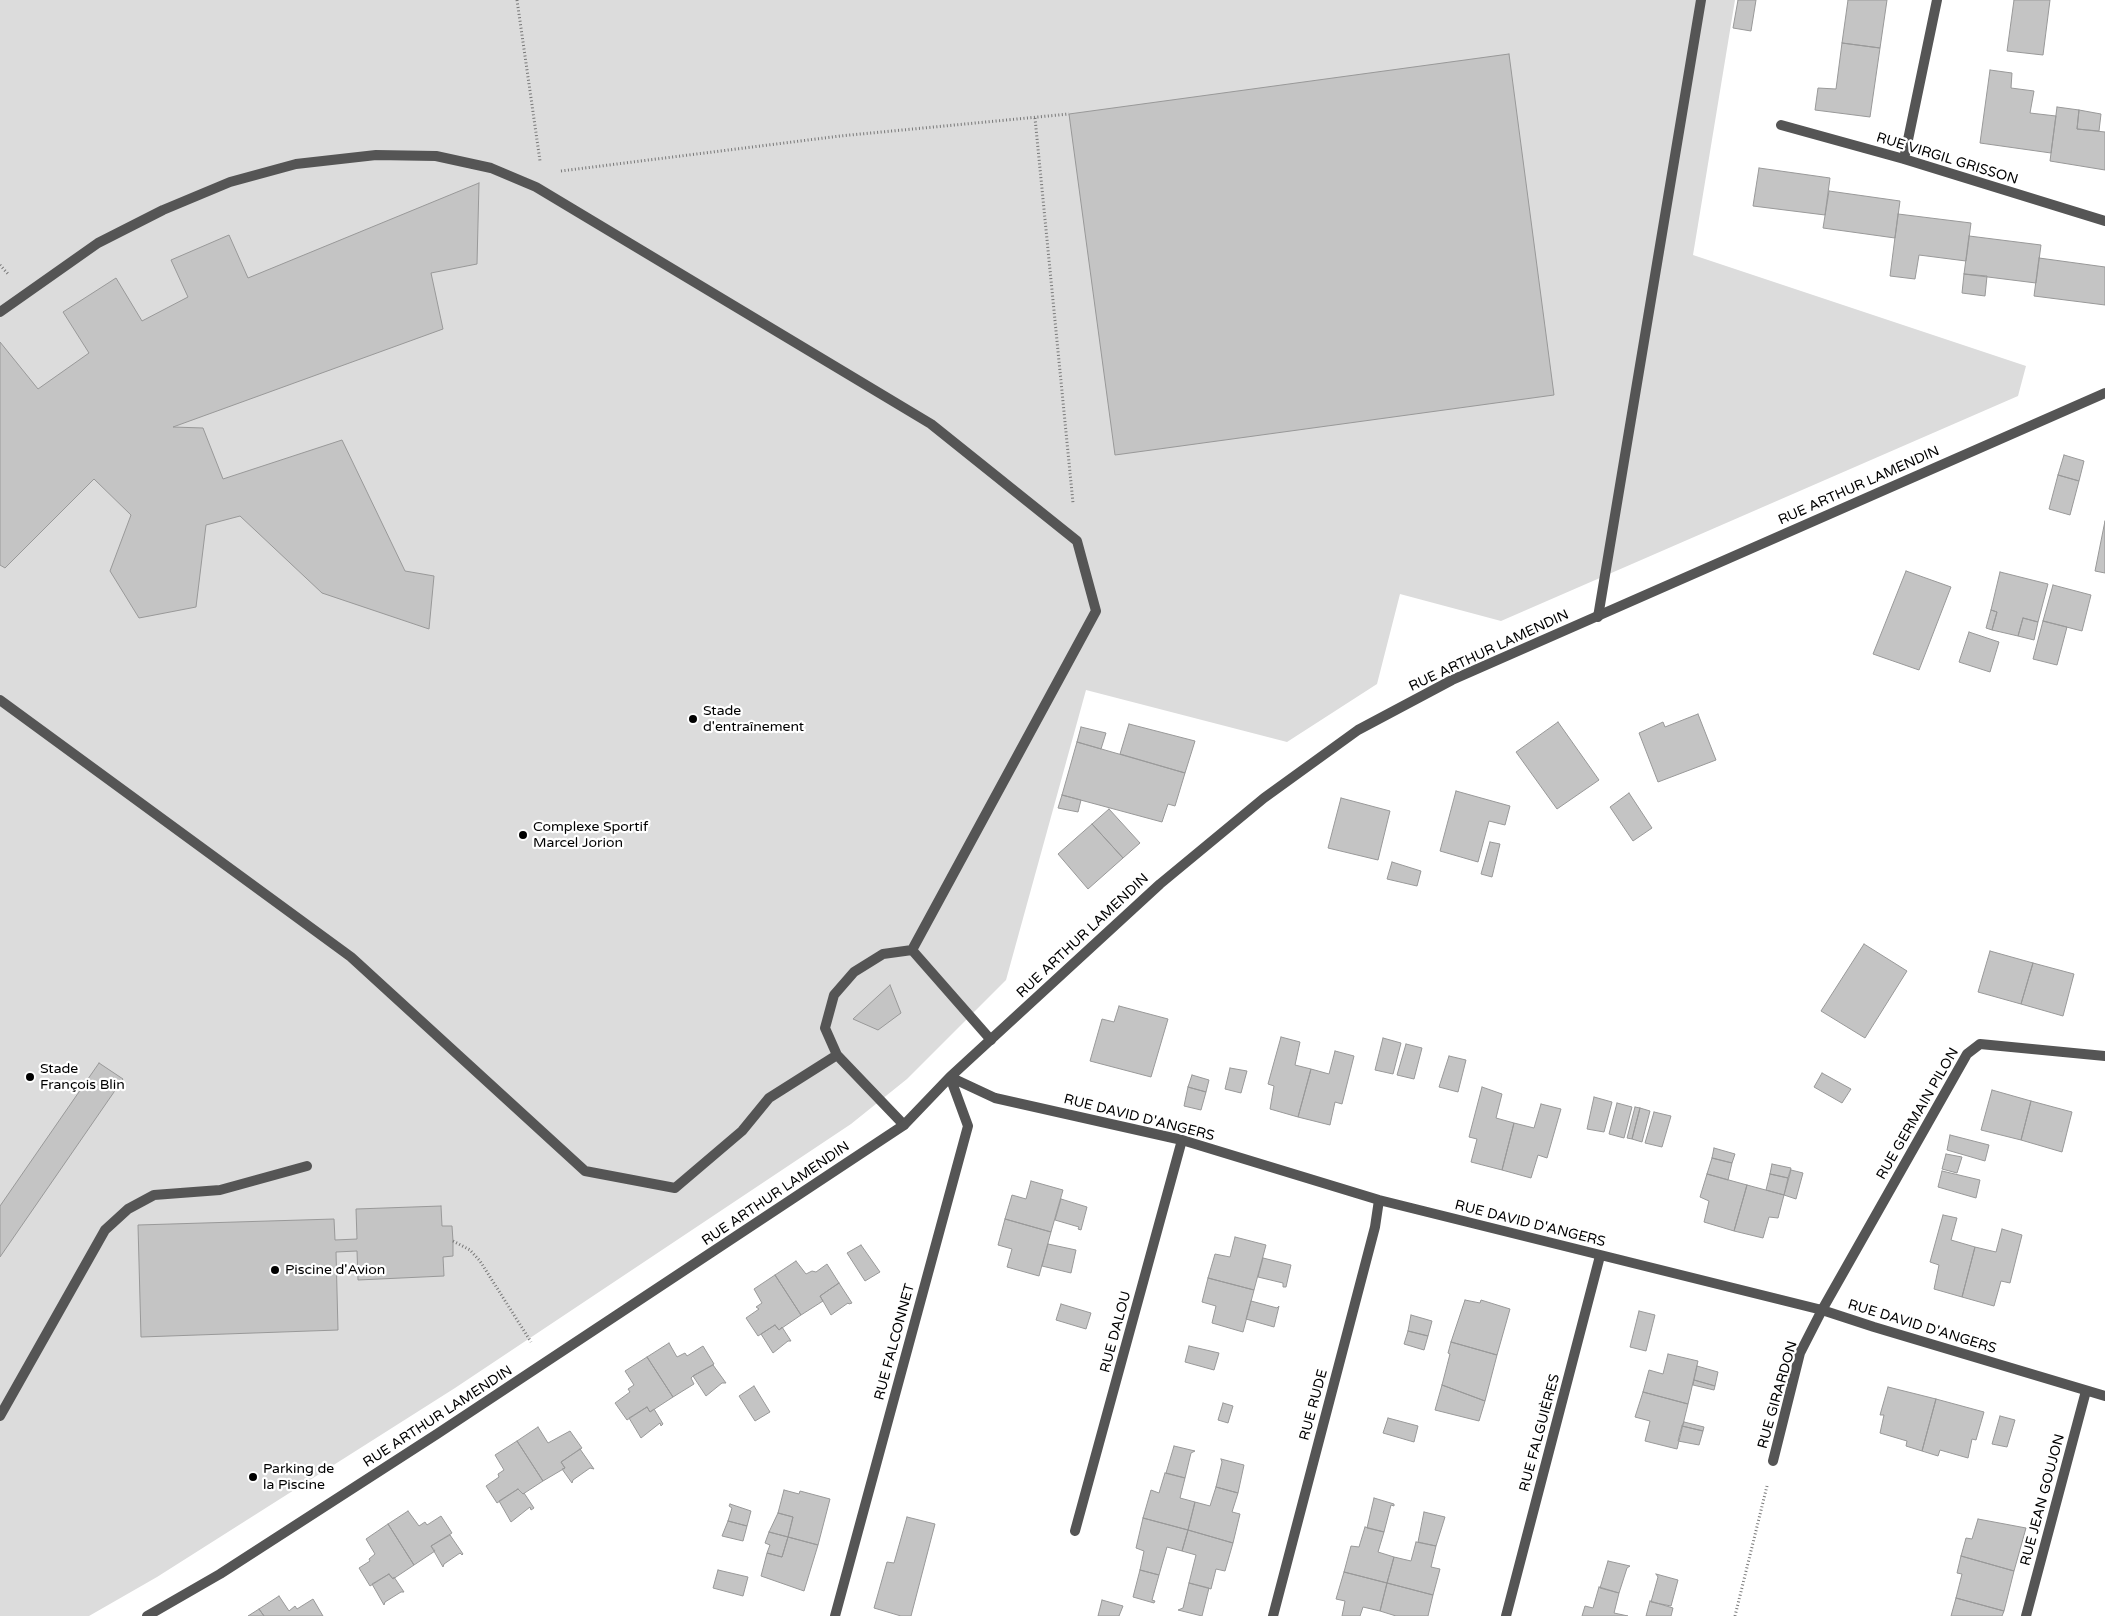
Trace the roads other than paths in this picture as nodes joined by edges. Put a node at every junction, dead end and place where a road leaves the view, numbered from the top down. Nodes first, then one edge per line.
1 (1701, 0) edge
2 (1938, 0) edge
3 (1781, 125) dead end
4 (1904, 159) junction
5 (2105, 221) edge
6 (0, 312) edge
7 (2105, 393) edge
8 (1598, 617) junction
9 (0, 700) edge
10 (912, 950) junction
11 (991, 1040) junction
12 (837, 1055) junction
13 (2105, 1056) edge
14 (950, 1077) junction
15 (904, 1125) junction
16 (1182, 1140) junction
17 (307, 1166) dead end
18 (1379, 1200) junction
19 (1600, 1256) junction
20 (1822, 1310) junction
21 (2086, 1391) junction
22 (2105, 1396) edge
23 (0, 1416) edge
24 (1773, 1461) road end
25 (1075, 1531) dead end
26 (147, 1616) edge
27 (835, 1616) edge
28 (1274, 1616) edge
29 (1506, 1616) edge
30 (2026, 1616) edge

1 - 8 street
2 - 4 street
3 - 4 street, RUE VIRGIL GRISSON
4 - 5 street, RUE VIRGIL GRISSON
6 - 10 street
7 - 8 street, RUE ARTHUR LAMENDIN
8 - 11 street, RUE ARTHUR LAMENDIN
9 - 12 street
10 - 11 street
10 - 12 street
11 - 14 street, RUE ARTHUR LAMENDIN
12 - 15 street
13 - 20 street, RUE GERMAIN PILON
14 - 15 street, RUE ARTHUR LAMENDIN
14 - 16 street, RUE DAVID D'ANGERS
14 - 27 street, RUE FALCONNET
15 - 26 street, RUE ARTHUR LAMENDIN
16 - 18 street, RUE DAVID D'ANGERS
16 - 25 street, RUE DALOU
17 - 23 street
18 - 19 street, RUE DAVID D'ANGERS
18 - 28 street, RUE RUDE
19 - 20 street, RUE DAVID D'ANGERS
19 - 29 street, RUE FALGUIÈRES
20 - 21 street, RUE DAVID D'ANGERS
20 - 24 street, RUE GIRARDON
21 - 22 street, RUE DAVID D'ANGERS
21 - 30 street, RUE JEAN GOUJON

